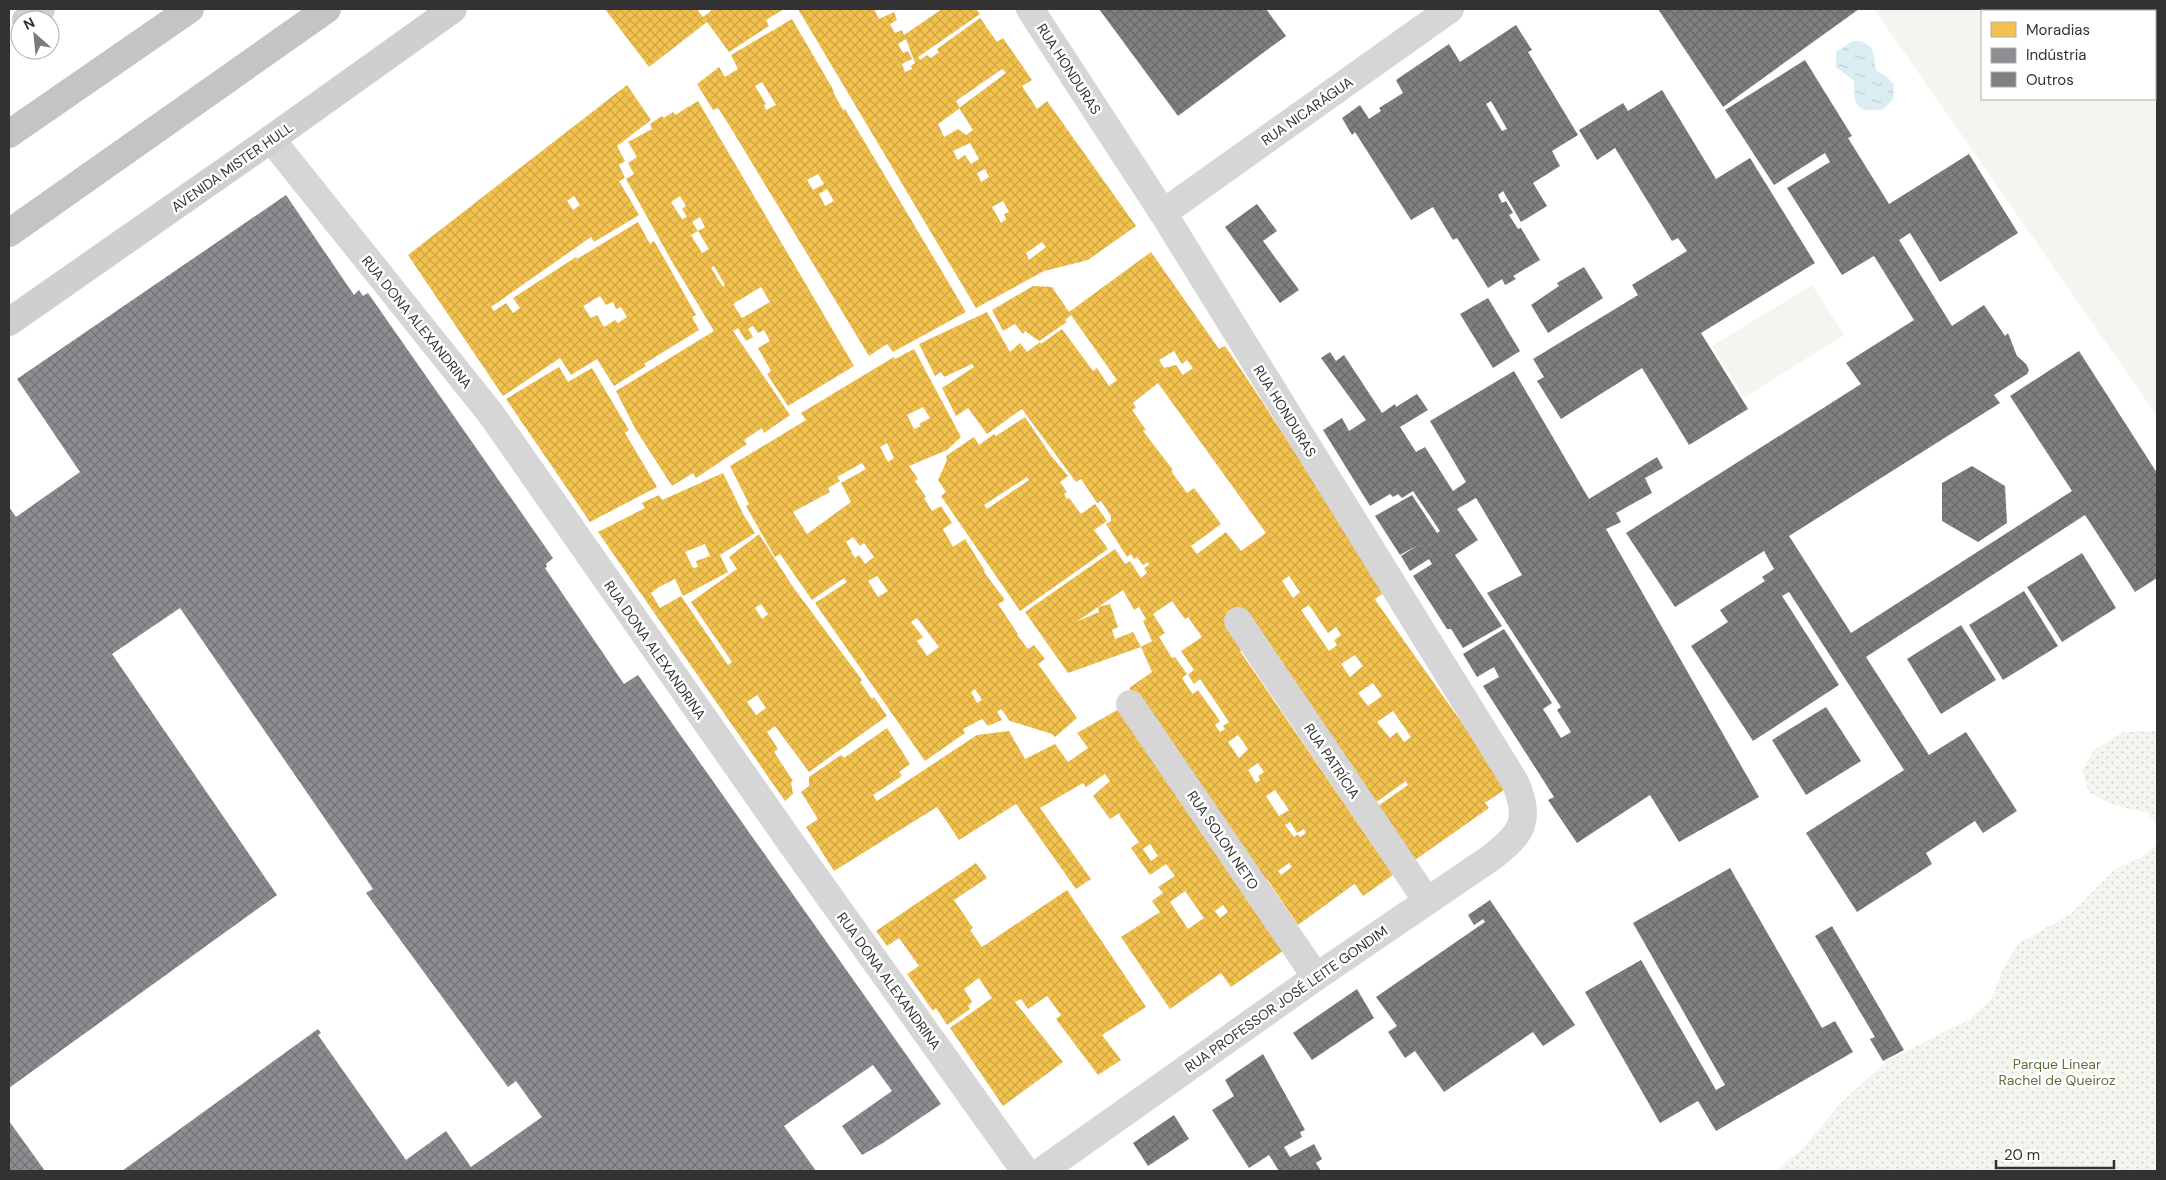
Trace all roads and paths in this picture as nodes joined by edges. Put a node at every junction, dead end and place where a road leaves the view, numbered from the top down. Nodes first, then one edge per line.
1 (190, 9) edge
2 (327, 9) edge
3 (453, 9) edge
4 (1030, 9) edge
5 (1450, 9) edge
6 (9, 134) edge
7 (271, 139) junction
8 (1163, 213) junction
9 (9, 234) edge
10 (9, 322) edge
11 (1238, 621) dead end
12 (1130, 704) dead end
13 (1523, 821) joint
14 (1427, 901) junction
15 (1316, 977) junction
16 (1026, 1171) edge
17 (1042, 1171) edge

1 - 6 highway
2 - 9 highway
3 - 7 main road, AVENIDA MISTER HULL
4 - 8 street, RUA HONDURAS
5 - 8 street, RUA NICARÁGUA
7 - 10 main road, AVENIDA MISTER HULL
7 - 16 street, RUA DONA ALEXANDRINA
8 - 13 street, RUA HONDURAS
11 - 14 street, RUA PATRÍCIA
12 - 15 street, RUA SOLON NETO
13 - 14 street, RUA PROFESSOR JOSÉ LEITE GONDIM
14 - 15 street, RUA PROFESSOR JOSÉ LEITE GONDIM
15 - 17 street, RUA PROFESSOR JOSÉ LEITE GONDIM

